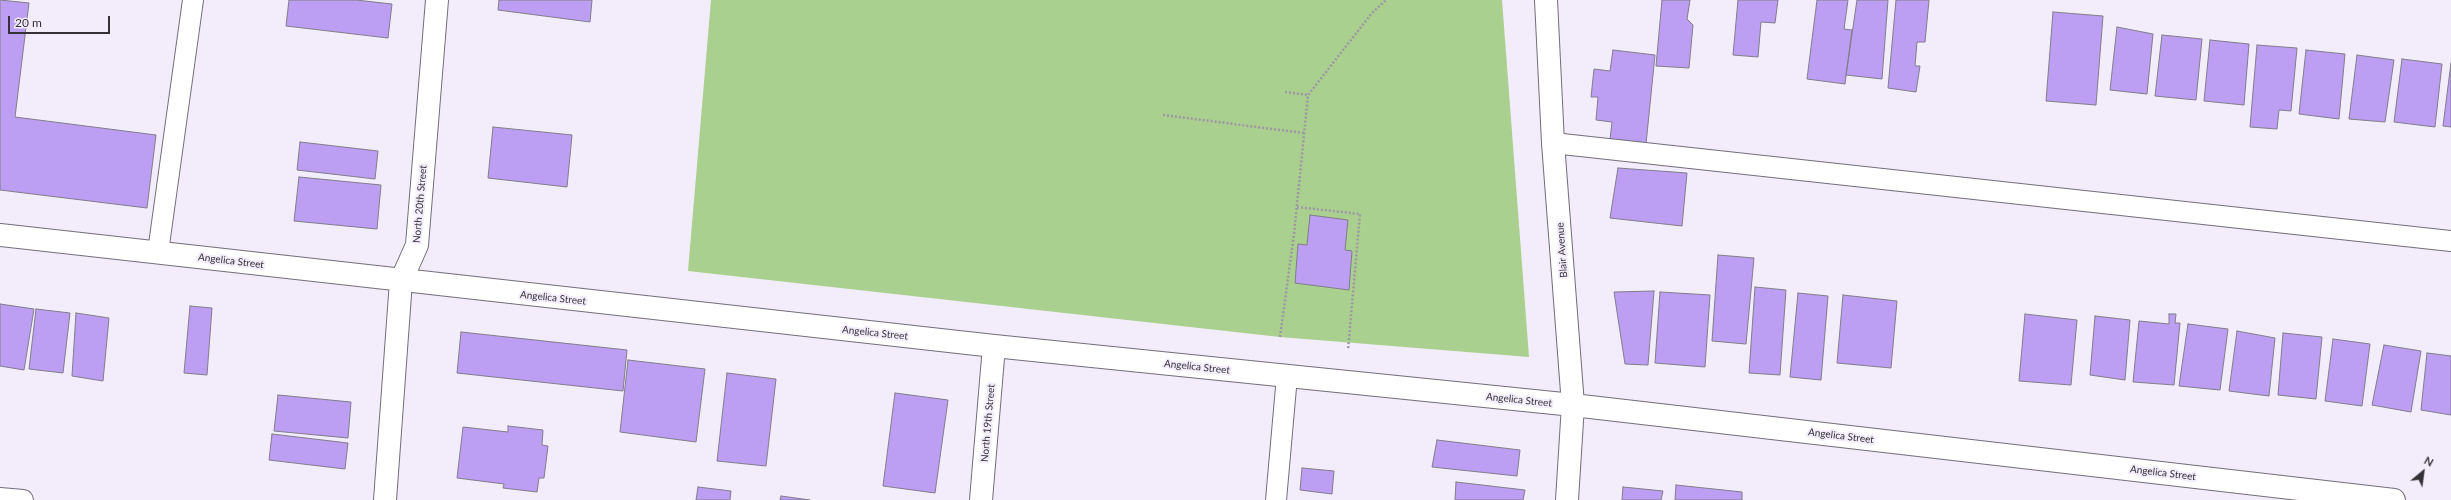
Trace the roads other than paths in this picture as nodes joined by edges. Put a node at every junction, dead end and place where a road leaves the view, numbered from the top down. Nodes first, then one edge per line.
1 (191, 0) edge
2 (436, 0) edge
3 (1546, 0) edge
4 (1554, 143) junction
5 (0, 235) edge
6 (2451, 241) edge
7 (158, 252) junction
8 (401, 281) junction
9 (994, 346) junction
10 (1287, 376) junction
11 (1574, 405) junction
12 (0, 498) edge
13 (23, 500) edge
14 (385, 500) edge
15 (981, 500) edge
16 (1276, 500) edge
17 (1568, 500) edge
18 (2394, 500) edge

1 - 7 lane
2 - 8 street, North 20th Street
3 - 4 street, Blair Avenue
4 - 6 lane
4 - 11 street, Blair Avenue
5 - 7 street, Angelica Street
7 - 8 street, Angelica Street
8 - 9 street, Angelica Street
8 - 14 street, North 20th Street
9 - 10 street, Angelica Street
9 - 15 street, North 19th Street
10 - 11 street, Angelica Street
10 - 16 lane
11 - 17 street, Blair Avenue
11 - 18 street, Angelica Street
12 - 13 lane

